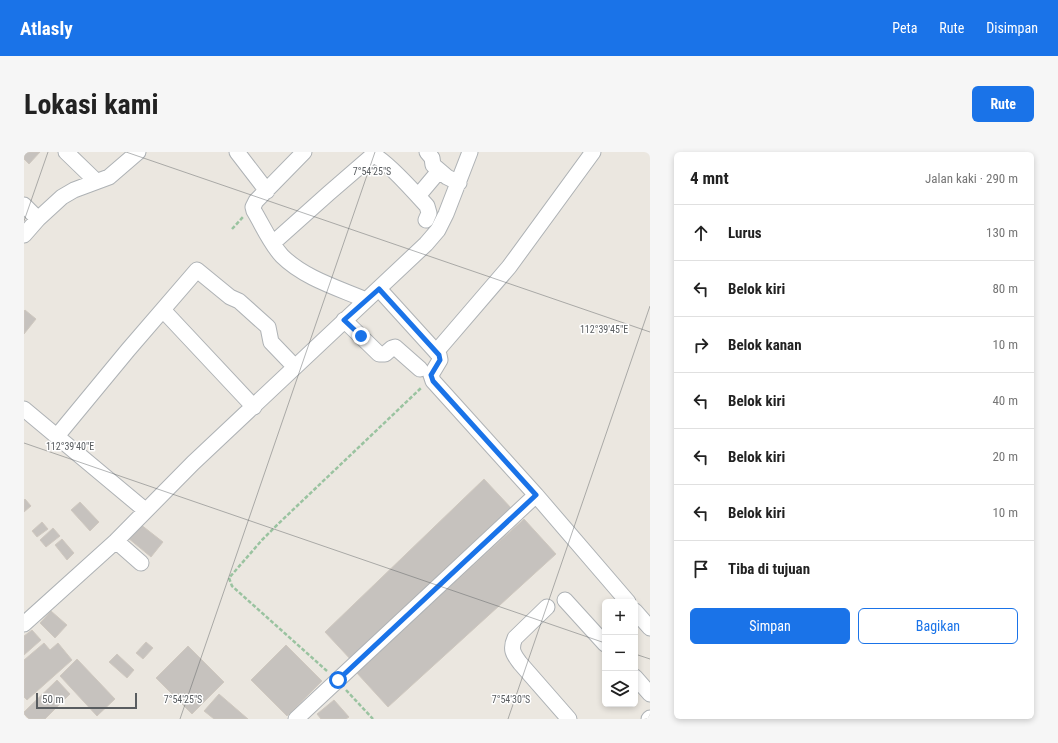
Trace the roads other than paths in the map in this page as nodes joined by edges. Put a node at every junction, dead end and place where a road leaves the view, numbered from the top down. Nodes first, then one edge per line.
1 (66, 152) edge
2 (138, 152) edge
3 (237, 152) edge
4 (304, 152) edge
5 (415, 152) edge
6 (470, 152) edge
7 (593, 152) edge
8 (431, 158) edge
9 (96, 182) junction
10 (458, 183) junction
11 (267, 191) junction
12 (418, 196) junction
13 (24, 205) edge
14 (38, 219) junction
15 (426, 220) dead end
16 (24, 235) edge
17 (273, 243) junction
18 (379, 289) junction
19 (366, 300) junction
20 (164, 310) junction
21 (344, 320) junction
22 (436, 352) junction
23 (295, 367) junction
24 (425, 373) junction
25 (254, 406) junction
26 (24, 409) edge
27 (57, 436) junction
28 (536, 495) junction
29 (145, 510) junction
30 (116, 541) junction
31 (141, 563) dead end
32 (625, 599) edge
33 (565, 600) dead end
34 (547, 607) dead end
35 (638, 614) edge
36 (24, 624) edge
37 (650, 628) edge
38 (602, 641) edge
39 (638, 680) edge
40 (650, 694) edge
41 (296, 719) edge
42 (569, 719) edge

1 - 9 street
2 - 9 street
3 - 11 street
4 - 11 street
5 - 8 street
6 - 10 street
7 - 22 street
8 - 10 street
8 - 12 street
9 - 14 street
10 - 18 street
11 - 17 street
12 - 15 street
12 - 17 street
13 - 14 street
14 - 16 street
17 - 19 street
18 - 19 street
18 - 22 street
19 - 21 street
20 - 23 street
20 - 25 street
20 - 27 street
21 - 23 street
21 - 24 street
22 - 24 street
23 - 25 street
24 - 28 street
25 - 29 street
26 - 27 street
27 - 29 street
28 - 32 street
28 - 41 street
29 - 30 street
30 - 31 street
30 - 36 street
33 - 38 street
34 - 42 street
35 - 37 street
39 - 40 street

